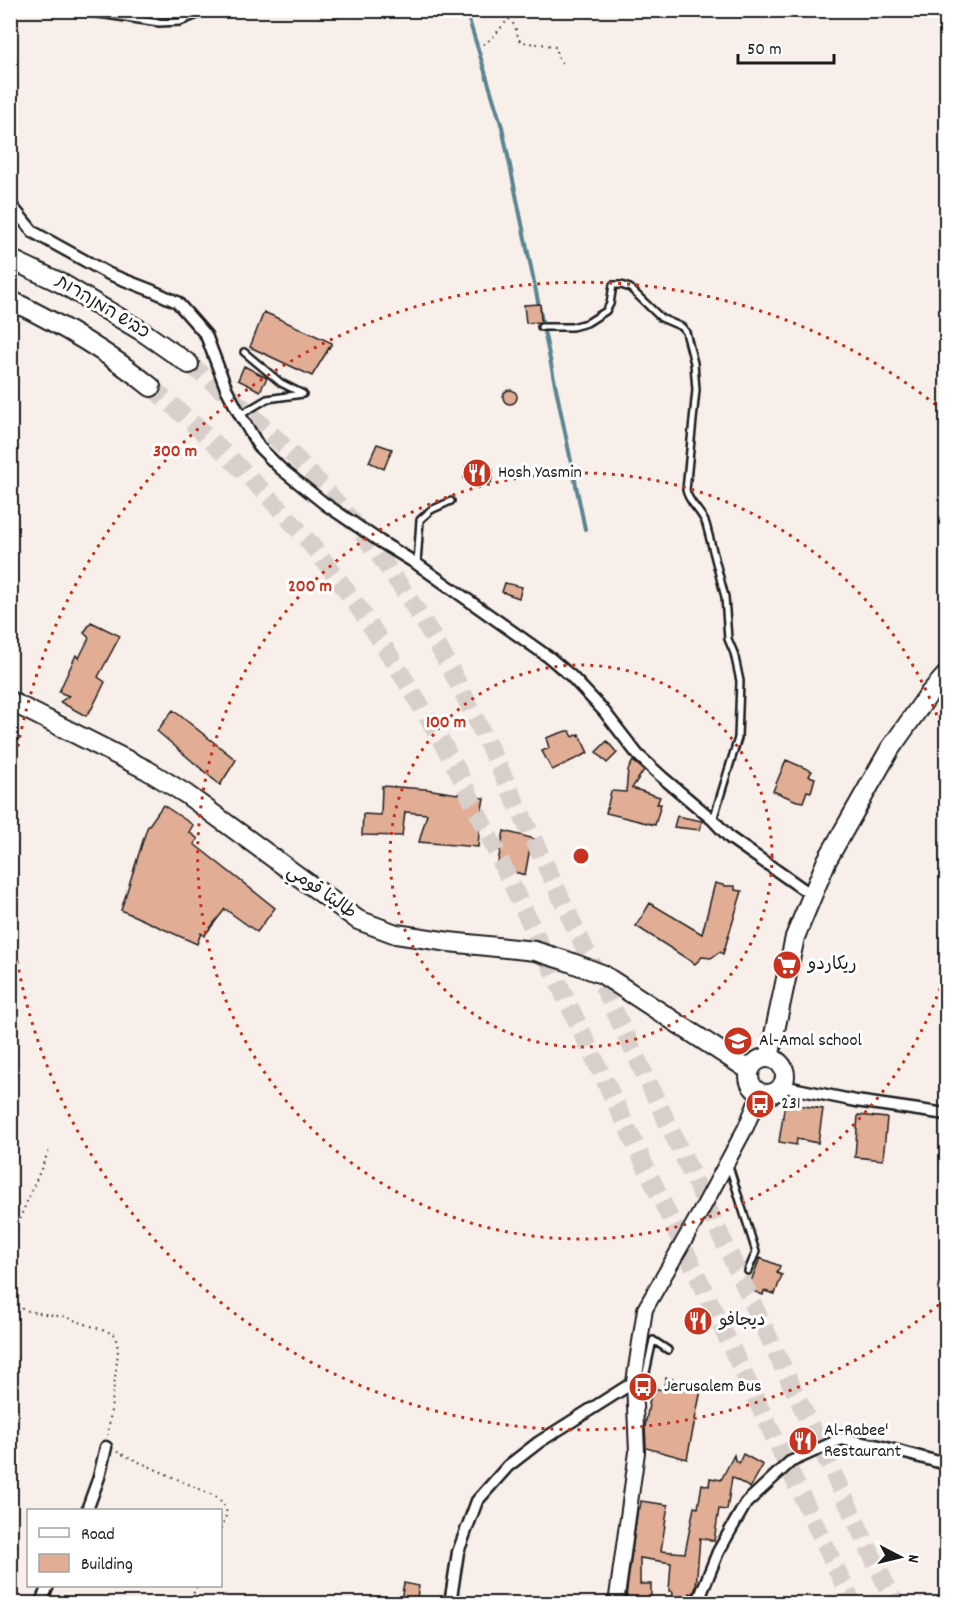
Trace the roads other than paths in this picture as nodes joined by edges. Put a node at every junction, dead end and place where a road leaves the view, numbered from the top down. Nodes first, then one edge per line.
1 (15, 10) edge
2 (62, 10) edge
3 (210, 10) edge
4 (10, 17) edge
5 (10, 204) edge
6 (10, 259) edge
7 (10, 300) edge
8 (541, 327) dead end
9 (244, 352) dead end
10 (189, 364) tunnel mouth
11 (151, 387) tunnel mouth
12 (240, 415) junction
13 (452, 501) dead end
14 (417, 564) junction
15 (946, 675) edge
16 (10, 701) edge
17 (713, 820) junction
18 (813, 896) junction
19 (769, 1059) junction
20 (749, 1070) junction
21 (782, 1086) junction
22 (760, 1093) junction
23 (946, 1115) edge
24 (727, 1162) junction
25 (748, 1271) dead end
26 (669, 1350) dead end
27 (634, 1382) junction
28 (106, 1447) road end
29 (946, 1464) edge
30 (87, 1509) edge
31 (48, 1587) edge
32 (40, 1604) edge
33 (450, 1604) edge
34 (616, 1604) edge
35 (697, 1604) edge

1 - 4 lane
2 - 3 lane
5 - 12 street
6 - 10 main road, כביש המנהרות
7 - 11 main road, כביש המנהרות
8 - 17 lane
9 - 12 lane
12 - 14 street
13 - 14 lane
14 - 17 street
15 - 18 main road
16 - 20 main road, طاليثا قومي
17 - 18 street
18 - 19 main road
19 - 20 main road
19 - 21 main road
20 - 22 main road
21 - 22 main road
21 - 23 street
22 - 24 street
24 - 25 lane
24 - 27 street
26 - 27 lane
27 - 33 street
27 - 34 street
28 - 30 street
29 - 35 street
31 - 32 street

